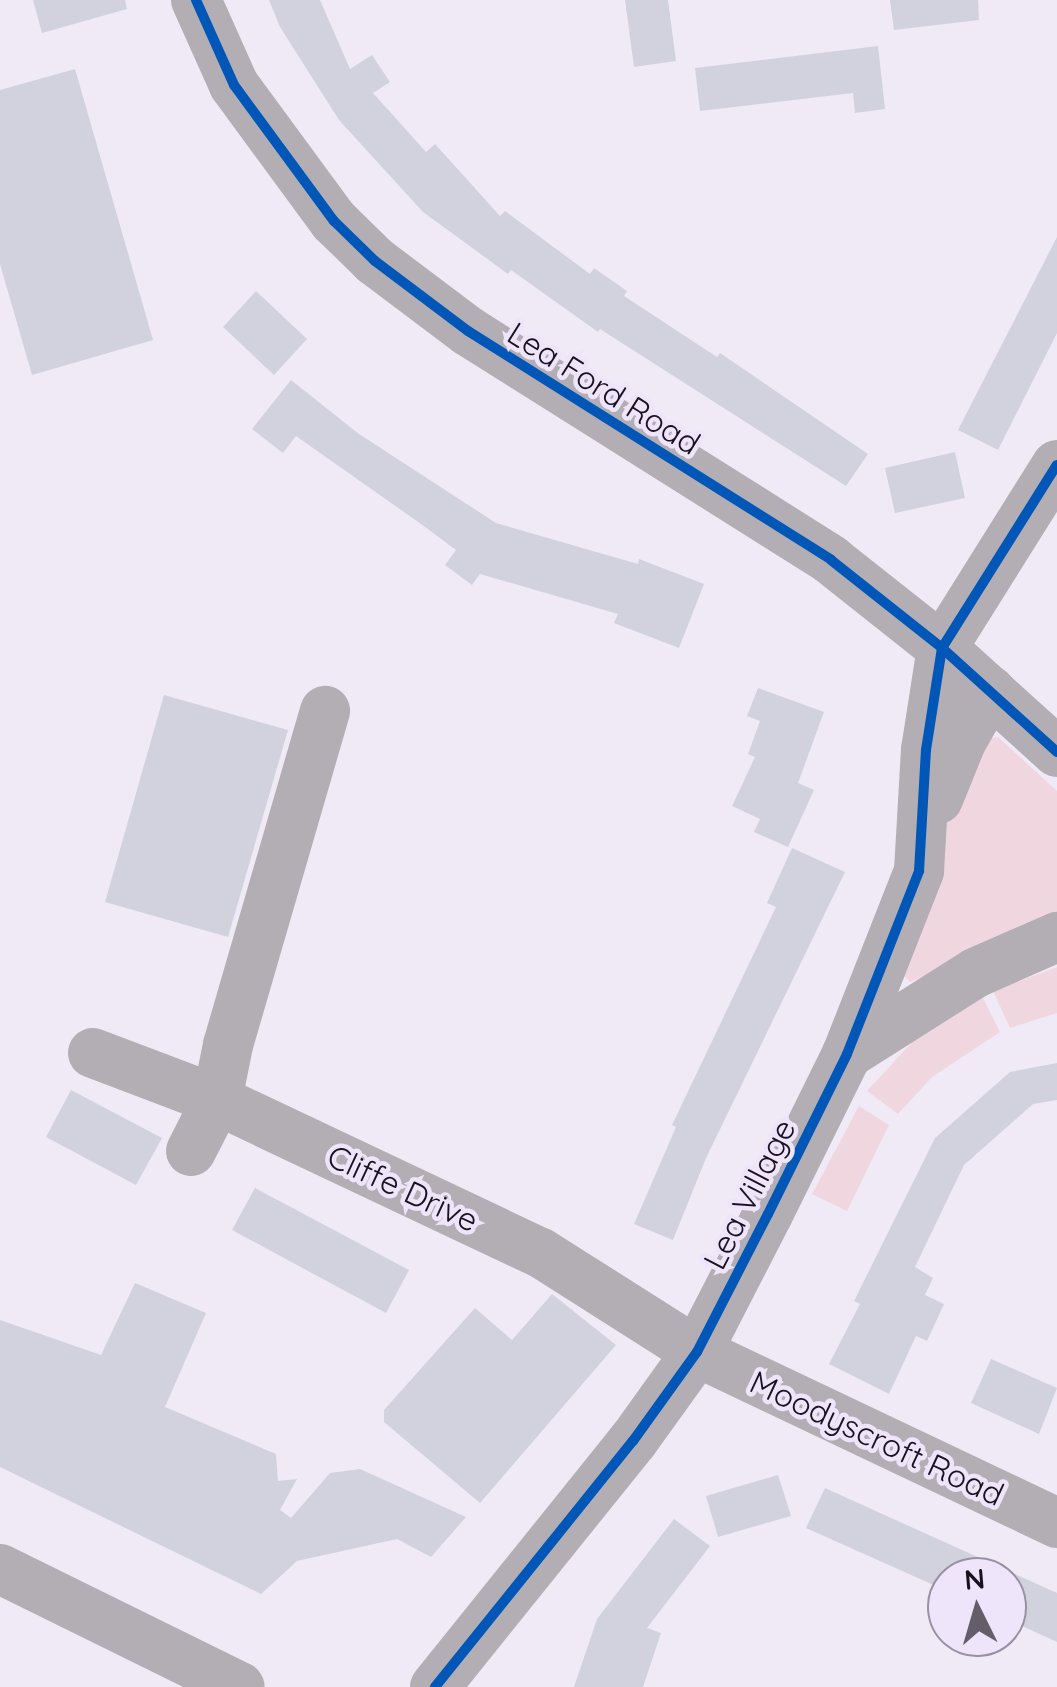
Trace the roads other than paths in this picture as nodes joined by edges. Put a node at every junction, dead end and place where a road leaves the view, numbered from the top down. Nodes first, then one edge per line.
1 (196, 0) edge
2 (1057, 465) edge
3 (942, 648) junction
4 (990, 690) junction
5 (325, 710) dead end
6 (1057, 752) edge
7 (919, 871) junction
8 (1046, 944) edge
9 (94, 1053) dead end
10 (846, 1054) junction
11 (217, 1100) junction
12 (191, 1151) dead end
13 (697, 1352) junction
14 (1057, 1523) edge
15 (0, 1569) edge
16 (240, 1687) edge
17 (435, 1687) edge

1 - 3 street, Lea Ford Road
2 - 3 street
3 - 4 street, Lea Ford Road
3 - 7 street, Lea Village
4 - 6 street, Lea Ford Road
4 - 7 street
5 - 11 street
7 - 10 street, Lea Village
8 - 10 street, Lea Village
9 - 11 street, Cliffe Drive
10 - 13 street, Lea Village
11 - 12 street
11 - 13 street, Cliffe Drive
13 - 14 street, Moodyscroft Road
13 - 17 street, Lea Village
15 - 16 street

